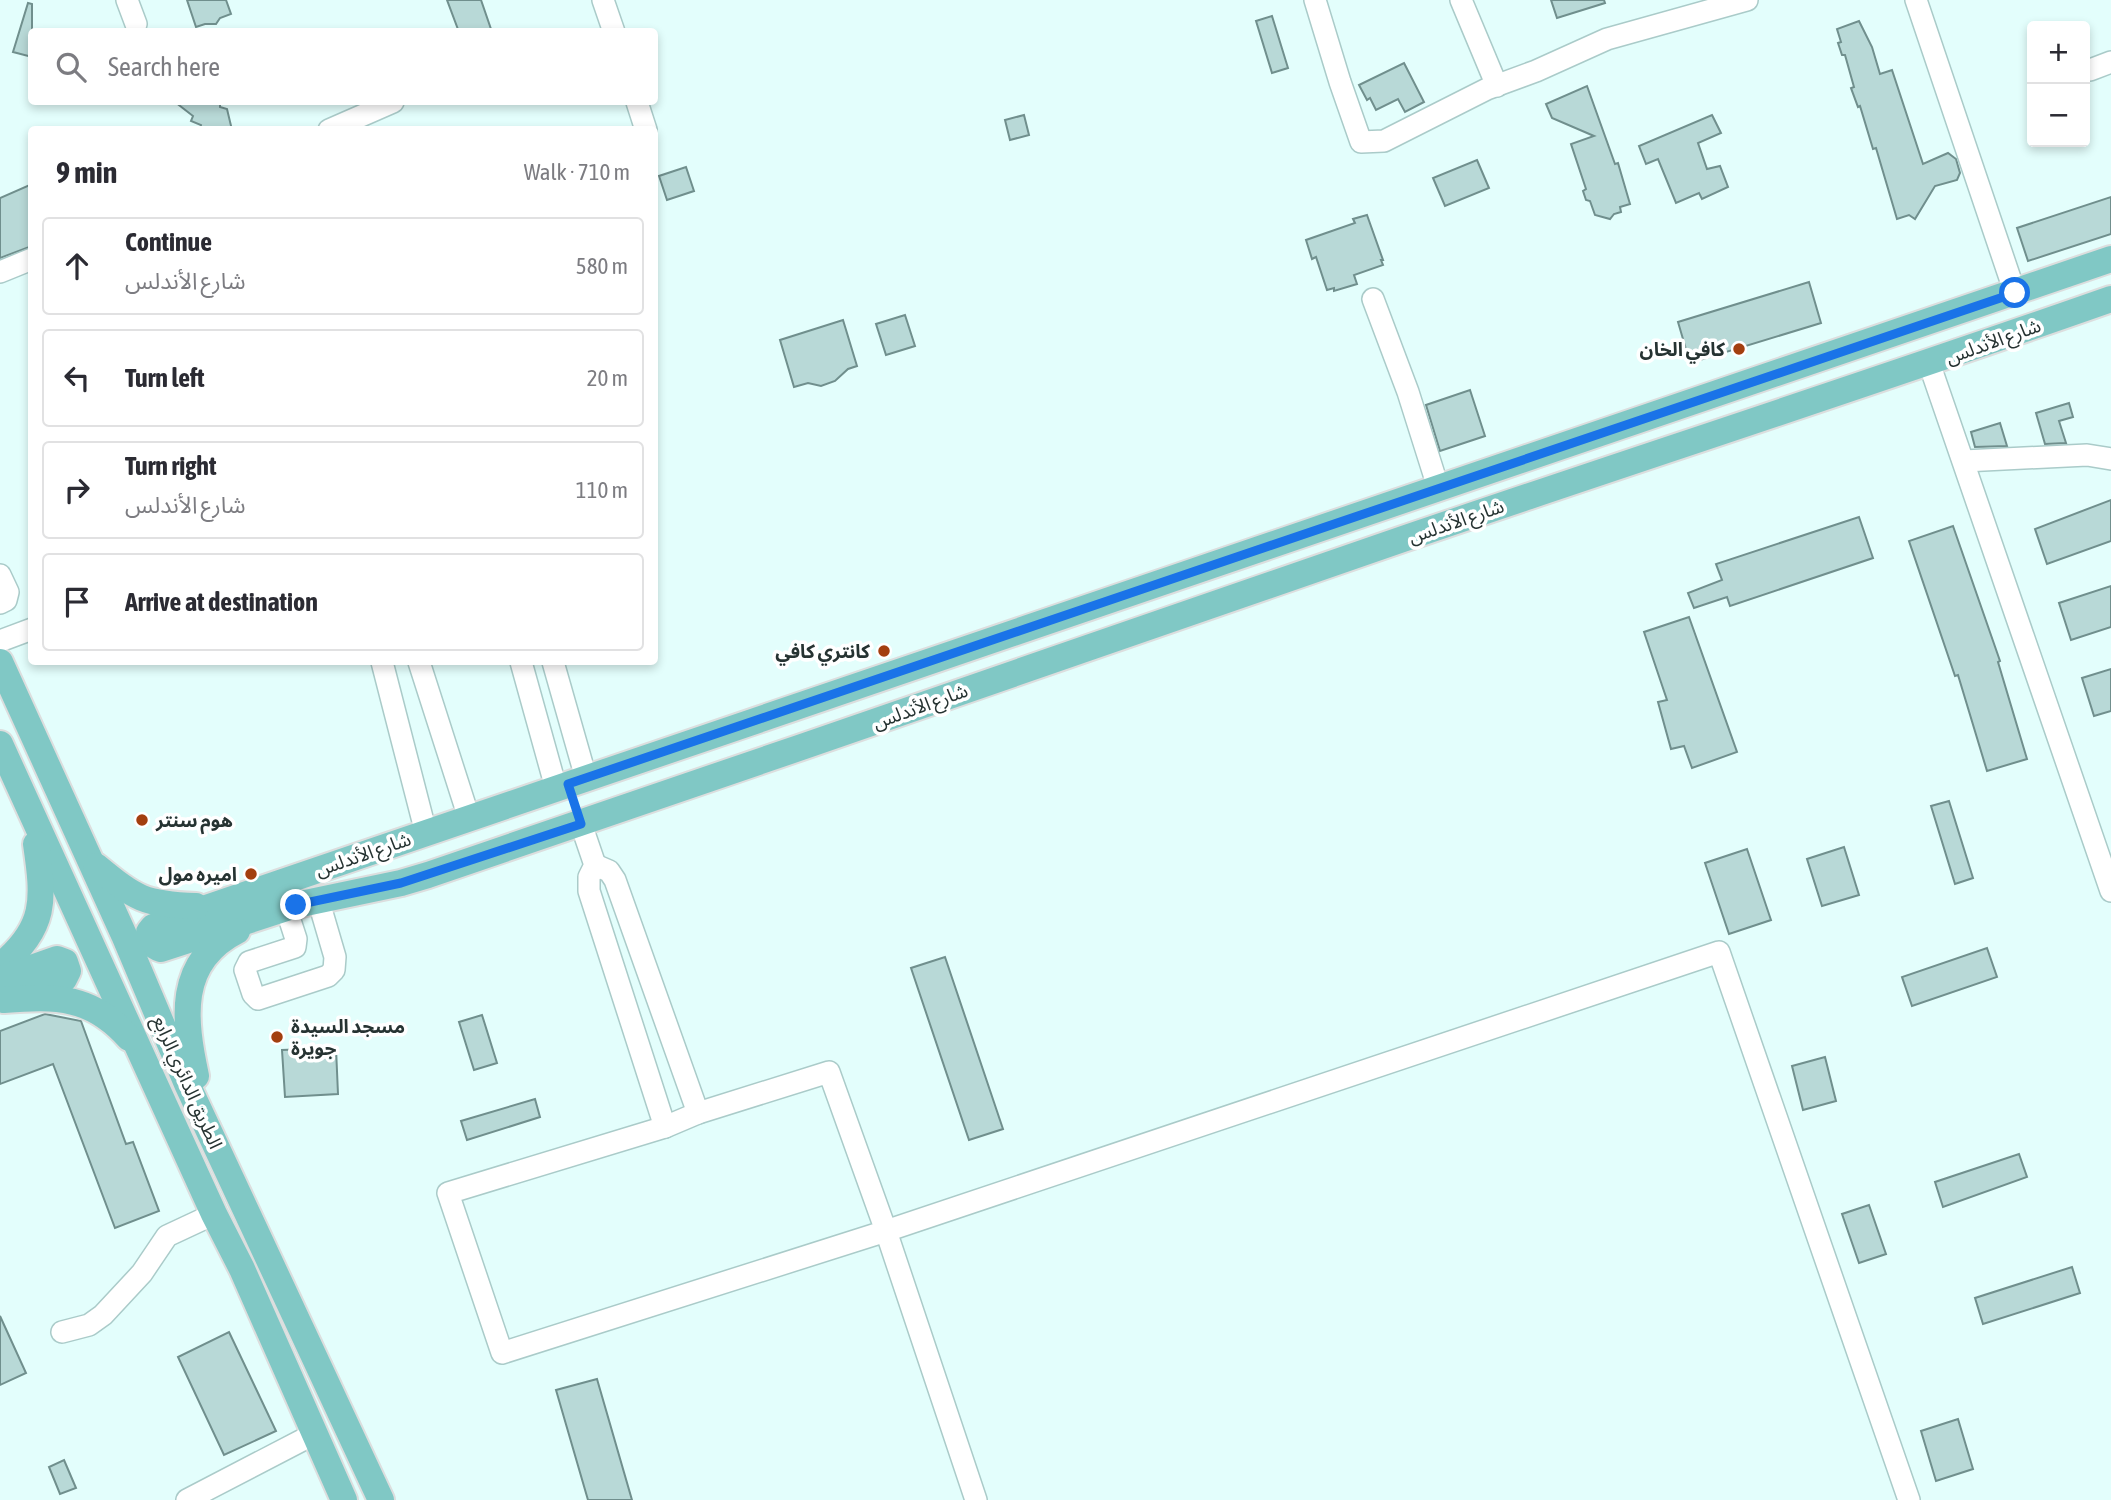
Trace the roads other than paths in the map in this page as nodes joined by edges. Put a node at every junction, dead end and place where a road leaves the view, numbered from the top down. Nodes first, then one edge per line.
1 (127, 0) edge
2 (603, 0) edge
3 (1315, 0) edge
4 (1461, 0) edge
5 (1747, 0) edge
6 (1916, 0) edge
7 (136, 24) dead end
8 (613, 28) edge
9 (2111, 62) edge
10 (2090, 70) dead end
11 (1497, 86) junction
12 (386, 105) edge
13 (638, 105) edge
14 (338, 126) edge
15 (645, 126) edge
16 (2111, 259) edge
17 (28, 261) edge
18 (0, 272) edge
19 (2015, 293) junction
20 (1374, 299) dead end
21 (2111, 299) edge
22 (1930, 363) junction
23 (2111, 459) edge
24 (1964, 461) junction
25 (1438, 487) junction
26 (0, 575) edge
27 (0, 603) edge
28 (28, 630) edge
29 (0, 641) edge
30 (0, 662) edge
31 (383, 665) edge
32 (420, 665) edge
33 (522, 665) edge
34 (553, 665) edge
35 (0, 744) edge
36 (570, 784) junction
37 (33, 818) junction
38 (469, 818) junction
39 (581, 824) junction
40 (426, 833) junction
41 (90, 861) junction
42 (595, 865) junction
43 (2111, 891) edge
44 (318, 899) junction
45 (209, 907) junction
46 (277, 912) junction
47 (0, 966) edge
48 (1, 993) edge
49 (142, 1054) junction
50 (698, 1113) junction
51 (206, 1125) junction
52 (664, 1127) junction
53 (214, 1214) junction
54 (886, 1231) junction
55 (62, 1332) dead end
56 (314, 1434) junction
57 (187, 1500) edge
58 (344, 1500) edge
59 (381, 1500) edge
60 (976, 1500) edge
61 (1909, 1500) edge

1 - 7 street
2 - 8 street
3 - 11 street
4 - 11 street
5 - 11 street
6 - 19 street
9 - 10 street
12 - 14 street
13 - 15 street
16 - 19 main road, شارع الأندلس
17 - 18 street
19 - 25 main road, شارع الأندلس
20 - 25 street
21 - 22 main road, شارع الأندلس
22 - 24 street
22 - 39 main road, شارع الأندلس
23 - 24 street
24 - 43 street
25 - 36 main road, شارع الأندلس
26 - 27 street
28 - 29 street
30 - 41 main road, الطريق الدائري الرابع
31 - 40 street
32 - 38 street
33 - 36 street
34 - 36 street
35 - 37 main road, الطريق الدائري الرابع
36 - 38 main road, شارع الأندلس
36 - 39 main road
37 - 47 main road
37 - 49 main road, الطريق الدائري الرابع
38 - 40 main road, شارع الأندلس
39 - 42 street
39 - 44 main road, شارع الأندلس
40 - 45 main road, شارع الأندلس
41 - 45 main road
41 - 51 main road, الطريق الدائري الرابع
42 - 50 street
42 - 52 street
44 - 46 main road, شارع الأندلس
44 - 46 street
45 - 46 main road, شارع الأندلس
46 - 51 main road
48 - 49 main road
49 - 53 main road, الطريق الدائري الرابع
50 - 52 street
50 - 54 street
51 - 59 main road, الطريق الدائري الرابع
52 - 54 street
53 - 55 street
53 - 56 main road, الطريق الدائري الرابع
54 - 60 street
54 - 61 street
56 - 57 street
56 - 58 main road, الطريق الدائري الرابع

